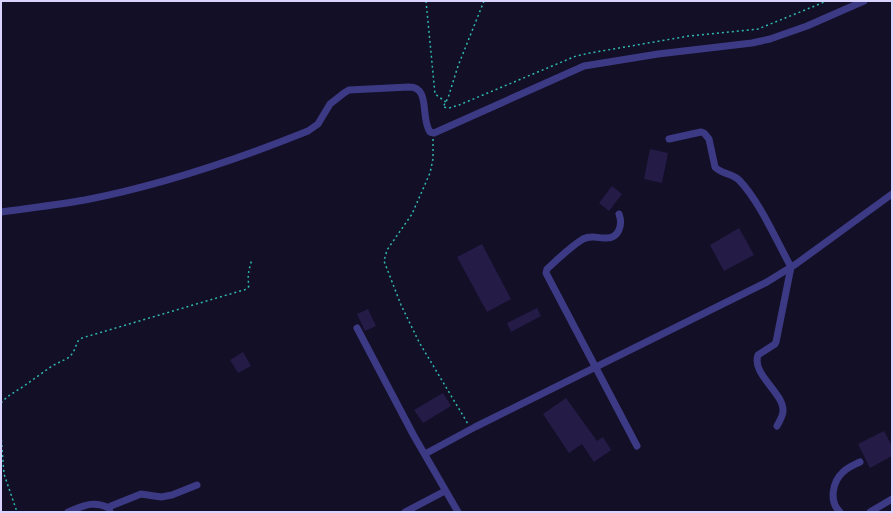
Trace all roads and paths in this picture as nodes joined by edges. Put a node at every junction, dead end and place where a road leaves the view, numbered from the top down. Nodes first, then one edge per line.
1 (426, 1) edge
2 (484, 1) edge
3 (864, 1) edge
4 (446, 102) junction
5 (443, 107) dead end
6 (433, 133) junction
7 (669, 139) dead end
8 (892, 194) edge
9 (1, 212) edge
10 (619, 214) dead end
11 (252, 259) dead end
12 (791, 268) junction
13 (357, 328) dead end
14 (596, 367) junction
15 (1, 403) edge
16 (777, 426) dead end
17 (471, 429) junction
18 (1, 436) edge
19 (637, 446) dead end
20 (425, 454) junction
21 (860, 462) dead end
22 (197, 485) dead end
23 (445, 491) junction
24 (892, 499) edge
25 (110, 510) edge
26 (17, 512) edge
27 (68, 512) edge
28 (405, 512) edge
29 (458, 512) edge
30 (840, 512) edge
31 (870, 512) edge

1 - 4 path
2 - 4 path
3 - 6 street
4 - 5 path
6 - 9 street
6 - 17 path
7 - 12 street
8 - 12 street
10 - 14 street
11 - 15 path
12 - 14 street
12 - 16 street
13 - 20 street
14 - 17 street
14 - 19 street
17 - 20 street
18 - 26 path
20 - 23 street
21 - 30 street
22 - 25 street
23 - 28 street
23 - 29 street
24 - 31 street
25 - 27 street

